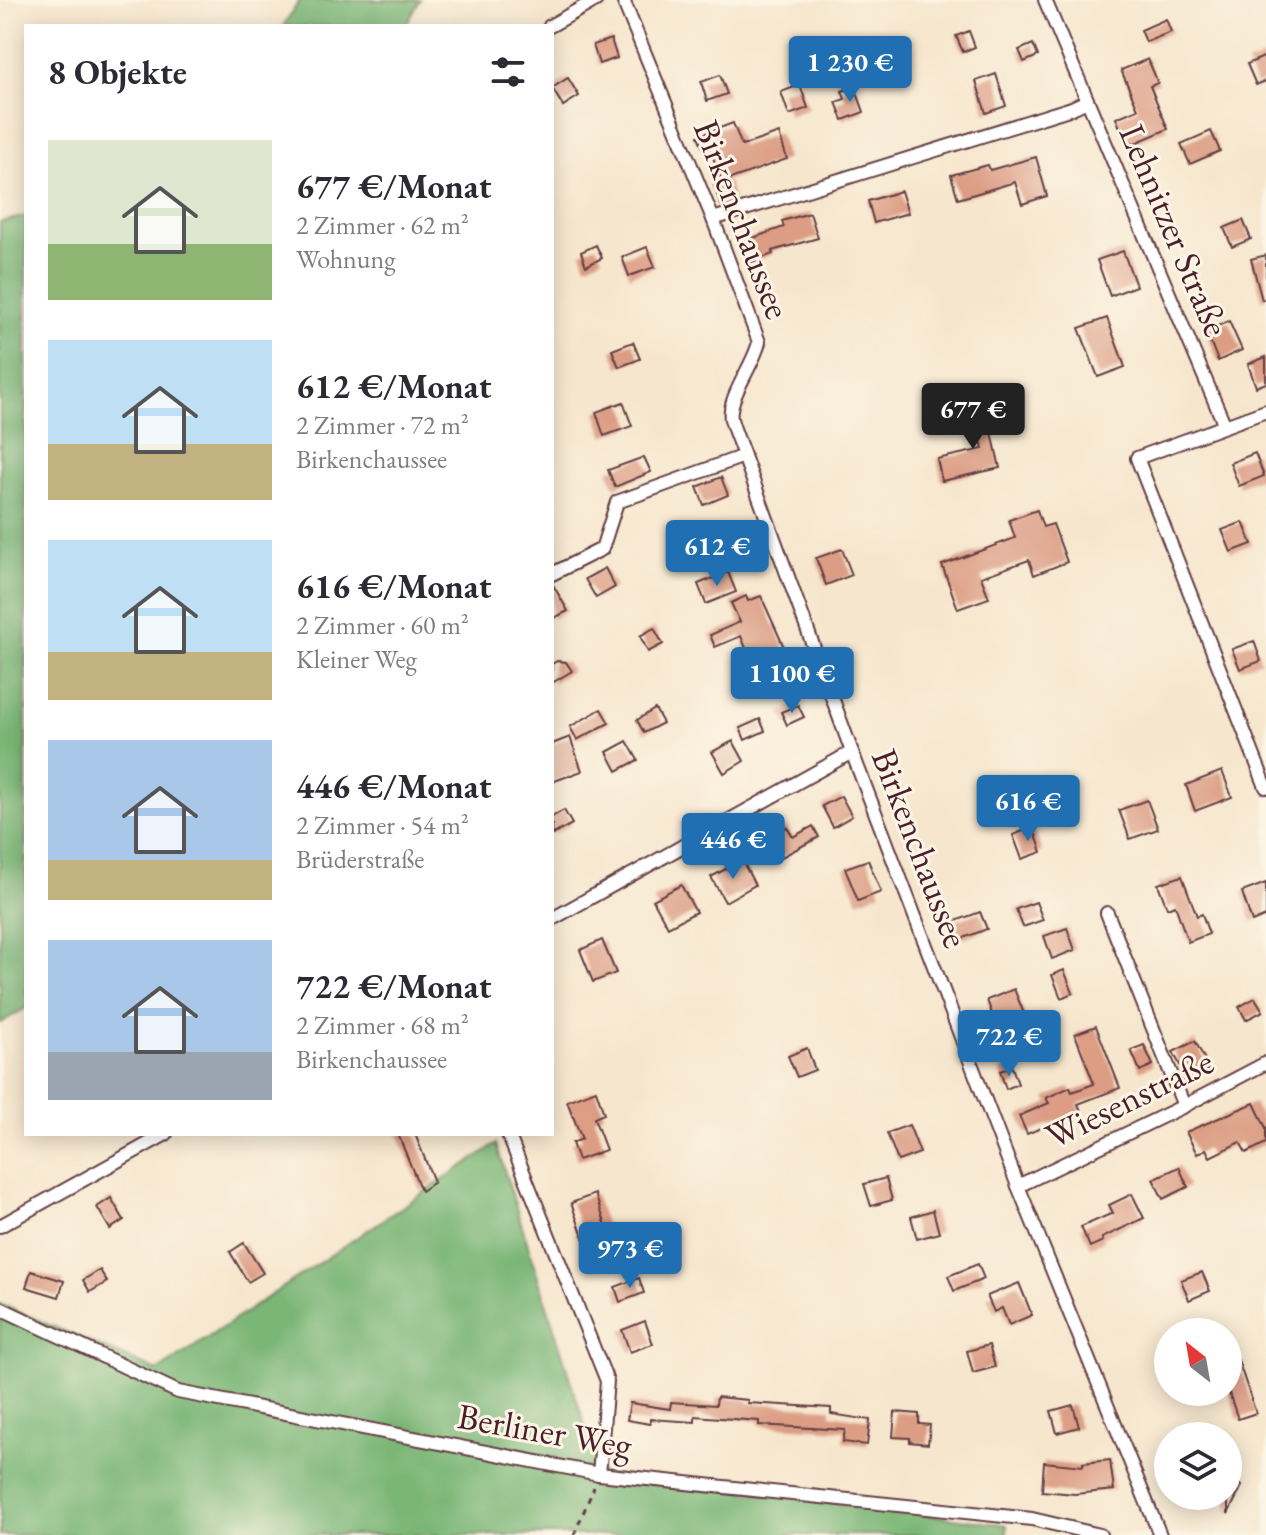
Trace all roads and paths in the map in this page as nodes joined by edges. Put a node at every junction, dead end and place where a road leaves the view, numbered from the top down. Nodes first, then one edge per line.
1 (596, 0) edge
2 (623, 0) edge
3 (1045, 0) edge
4 (554, 24) edge
5 (1087, 101) junction
6 (713, 219) junction
7 (1266, 411) edge
8 (1225, 426) junction
9 (744, 456) junction
10 (554, 573) edge
11 (852, 752) junction
12 (1260, 755) edge
13 (1266, 787) edge
14 (1107, 913) dead end
15 (554, 918) edge
16 (1266, 1063) edge
17 (1184, 1106) junction
18 (162, 1136) edge
19 (509, 1136) edge
20 (1018, 1186) junction
21 (0, 1226) edge
22 (0, 1308) edge
23 (599, 1474) junction
24 (574, 1535) edge
25 (1100, 1535) edge
26 (1160, 1535) edge

1 - 4 street
2 - 6 street, Birkenchaussee
3 - 5 street, Lehnitzer Straße
5 - 6 street
5 - 8 street, Lehnitzer Straße
6 - 9 street, Birkenchaussee
7 - 8 street
8 - 12 street
9 - 10 street
9 - 11 street, Birkenchaussee
11 - 15 street
11 - 20 street, Birkenchaussee
12 - 13 street
14 - 17 street
16 - 17 street, Wiesenstraße
17 - 20 street, Wiesenstraße
18 - 21 street
19 - 23 street
20 - 26 street, Birkenchaussee
22 - 23 street, Berliner Weg
23 - 24 path
23 - 25 street, Berliner Weg

